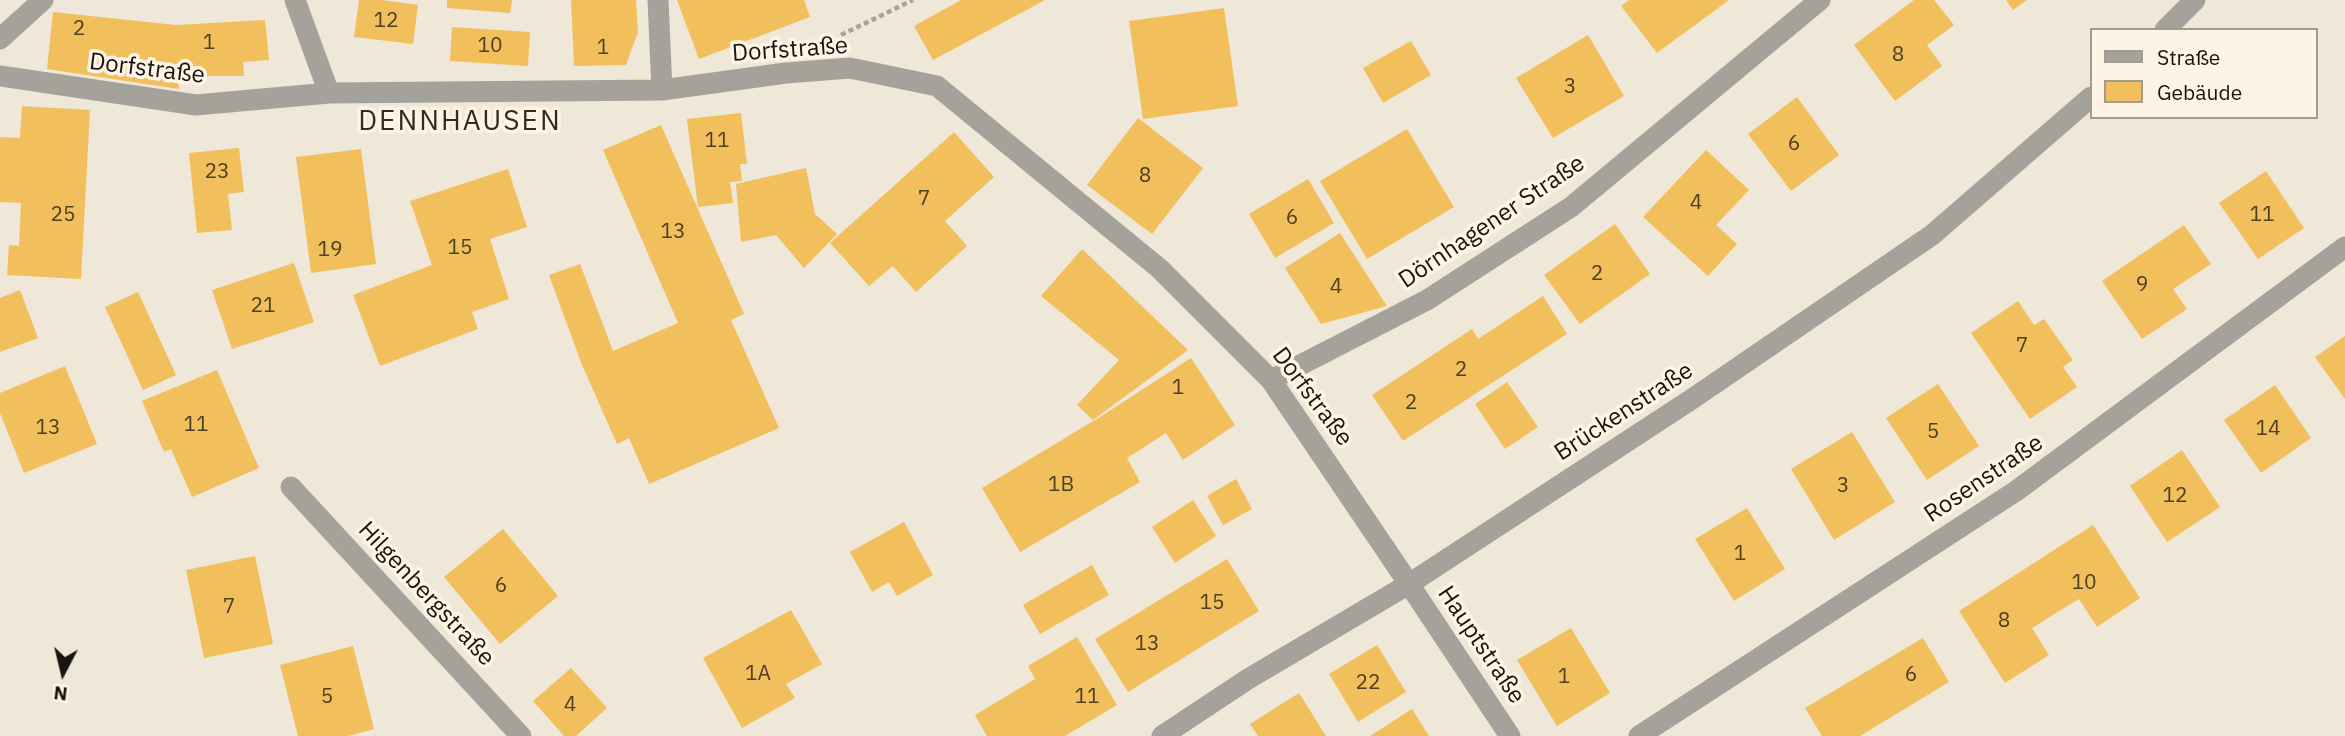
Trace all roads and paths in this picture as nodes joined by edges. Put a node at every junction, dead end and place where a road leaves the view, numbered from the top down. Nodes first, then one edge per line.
1 (43, 0) edge
2 (295, 0) edge
3 (658, 0) edge
4 (913, 0) edge
5 (1820, 0) edge
6 (2195, 0) edge
7 (2167, 28) edge
8 (0, 39) edge
9 (831, 69) junction
10 (0, 76) edge
11 (662, 90) junction
12 (329, 93) junction
13 (2090, 98) edge
14 (2345, 247) edge
15 (1272, 380) junction
16 (291, 487) dead end
17 (1409, 584) junction
18 (522, 736) edge
19 (1162, 736) edge
20 (1510, 736) edge
21 (1639, 736) edge

1 - 8 street
2 - 12 street
3 - 11 street
4 - 9 path
5 - 15 street, Dörnhagener Straße
6 - 7 street
9 - 11 street, Dorfstraße
9 - 15 street, Dorfstraße
10 - 12 street, Dorfstraße
11 - 12 street, Dorfstraße
13 - 17 street, Brückenstraße
14 - 21 street, Rosenstraße
15 - 17 street, Dorfstraße
16 - 18 street, Hilgenbergstraße
17 - 19 street, Brückenstraße
17 - 20 street, Hauptstraße

